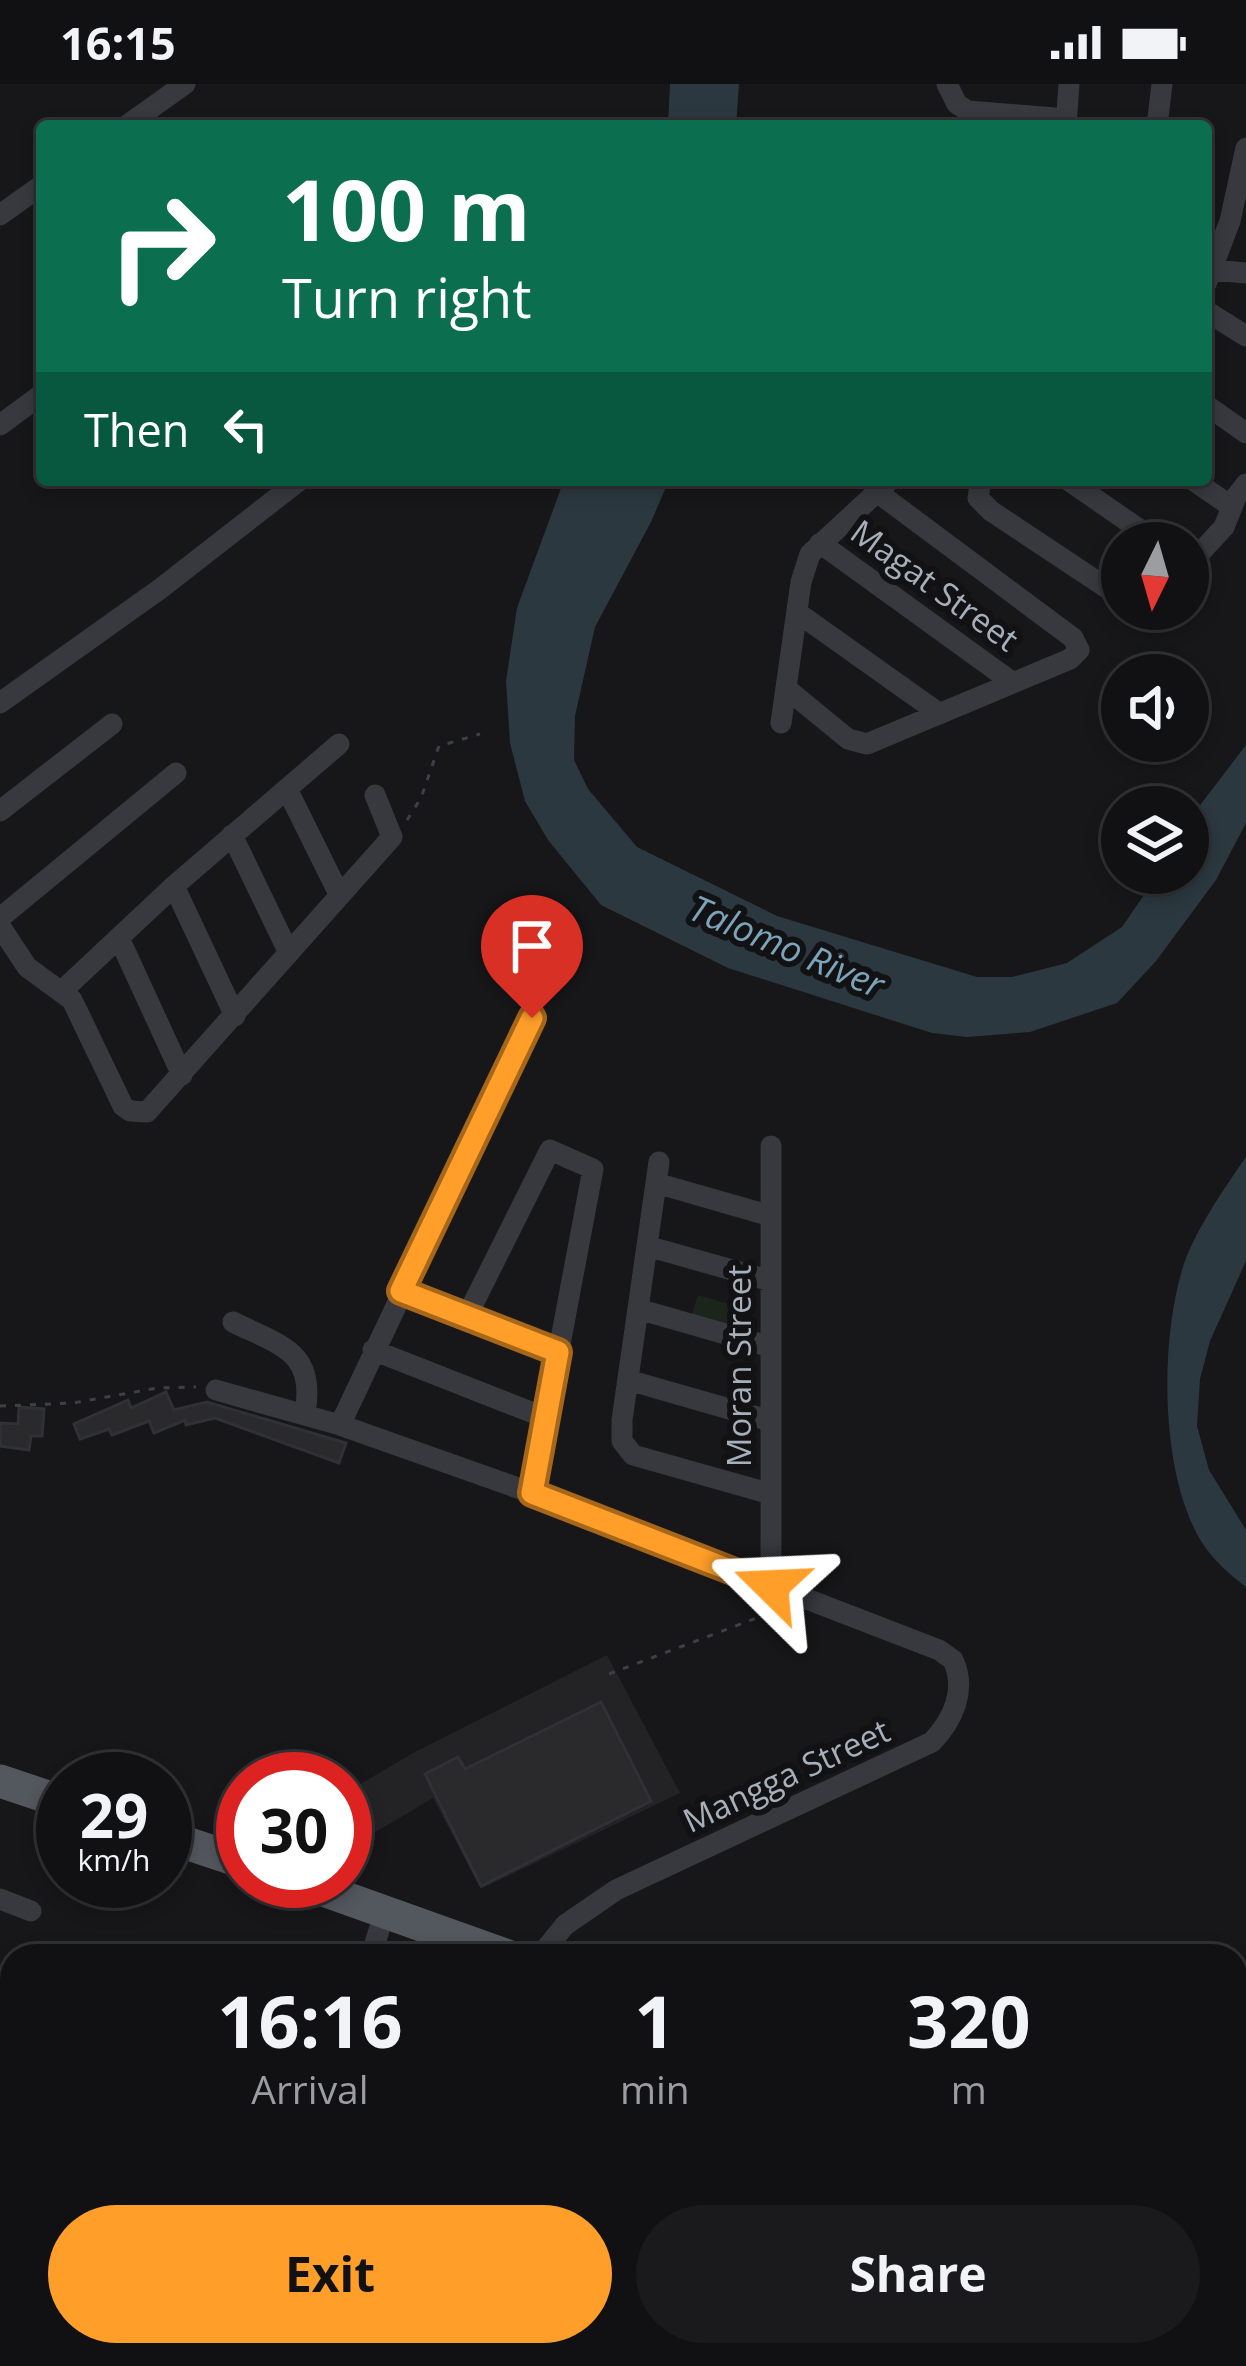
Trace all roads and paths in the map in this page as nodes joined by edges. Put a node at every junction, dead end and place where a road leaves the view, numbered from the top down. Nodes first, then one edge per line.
1 (185, 84) edge
2 (947, 84) edge
3 (1069, 84) edge
4 (1162, 84) edge
5 (134, 120) edge
6 (1048, 120) edge
7 (1066, 120) edge
8 (1158, 120) edge
9 (1246, 148) edge
10 (36, 189) edge
11 (1242, 196) edge
12 (0, 215) edge
13 (1212, 270) edge
14 (1246, 273) edge
15 (1212, 277) edge
16 (1212, 315) edge
17 (1246, 336) edge
18 (36, 398) edge
19 (1212, 409) edge
20 (0, 425) edge
21 (1246, 434) edge
22 (1246, 484) edge
23 (292, 486) edge
24 (884, 486) edge
25 (980, 486) edge
26 (1077, 486) edge
27 (1202, 486) edge
28 (1232, 507) junction
29 (1129, 522) edge
30 (820, 543) junction
31 (1209, 545) edge
32 (1101, 584) edge
33 (798, 614) junction
34 (1012, 682) junction
35 (787, 689) junction
36 (0, 703) edge
37 (940, 713) junction
38 (781, 723) dead end
39 (112, 724) dead end
40 (480, 734) dead end
41 (339, 744) dead end
42 (176, 773) dead end
43 (287, 789) junction
44 (375, 795) dead end
45 (0, 811) edge
46 (232, 836) junction
47 (392, 837) junction
48 (174, 886) junction
49 (340, 896) junction
50 (0, 922) edge
51 (119, 938) junction
52 (289, 953) junction
53 (62, 991) junction
54 (235, 1016) junction
55 (532, 1018) dead end
56 (182, 1076) junction
57 (771, 1146) dead end
58 (771, 1216) junction
59 (647, 1246) junction
60 (771, 1281) junction
61 (401, 1291) junction
62 (638, 1309) junction
63 (467, 1316) junction
64 (233, 1322) dead end
65 (771, 1347) junction
66 (374, 1350) junction
67 (558, 1352) junction
68 (628, 1380) junction
69 (216, 1390) joint
70 (0, 1406) edge
71 (305, 1414) junction
72 (546, 1418) junction
73 (771, 1421) junction
74 (340, 1424) junction
75 (532, 1493) junction
76 (771, 1494) junction
77 (771, 1586) junction
78 (791, 1604) dead end
79 (609, 1674) dead end
80 (0, 1781) edge
81 (36, 1793) edge
82 (0, 1899) edge
83 (372, 1907) edge
84 (32, 1911) dead end
85 (385, 1912) junction
86 (374, 1944) edge
87 (470, 1944) edge
88 (547, 1944) edge

1 - 5 street
2 - 6 street
3 - 7 street
4 - 8 street
9 - 11 street
10 - 12 street
11 - 13 street
14 - 15 street
16 - 17 street
18 - 20 street
19 - 21 street
22 - 28 street
23 - 36 street
24 - 30 street
24 - 34 street
25 - 32 street
26 - 29 street
27 - 28 street
28 - 31 street
30 - 33 street
30 - 34 street, Magat Street
33 - 35 street
33 - 37 street
34 - 37 street
35 - 37 street
35 - 38 street
39 - 45 street
40 - 47 path
41 - 43 street
42 - 50 street
43 - 46 street
43 - 49 street
44 - 47 street
46 - 48 street
46 - 52 street
47 - 49 street
48 - 51 street
48 - 54 street
49 - 52 street
50 - 53 street
51 - 53 street
51 - 56 street
52 - 54 street
53 - 56 street
54 - 56 street
55 - 61 street
57 - 58 street, Moran Street
58 - 59 street
58 - 60 street, Moran Street
59 - 60 street
59 - 62 street
60 - 65 street, Moran Street
61 - 63 street
61 - 66 street
62 - 65 street
62 - 68 street
63 - 67 street
63 - 67 street
64 - 71 street
65 - 73 street, Moran Street
66 - 72 street
66 - 74 street
67 - 72 street
68 - 73 street
68 - 76 street
69 - 70 path
69 - 71 street, Mangga Street
71 - 74 street, Mangga Street
72 - 75 street
73 - 76 street, Moran Street
74 - 75 street, Mangga Street
75 - 77 street, Mangga Street
76 - 77 street, Moran Street
77 - 88 street, Mangga Street
78 - 79 path
80 - 81 main road
82 - 84 street
83 - 85 main road
85 - 86 street
85 - 87 main road

